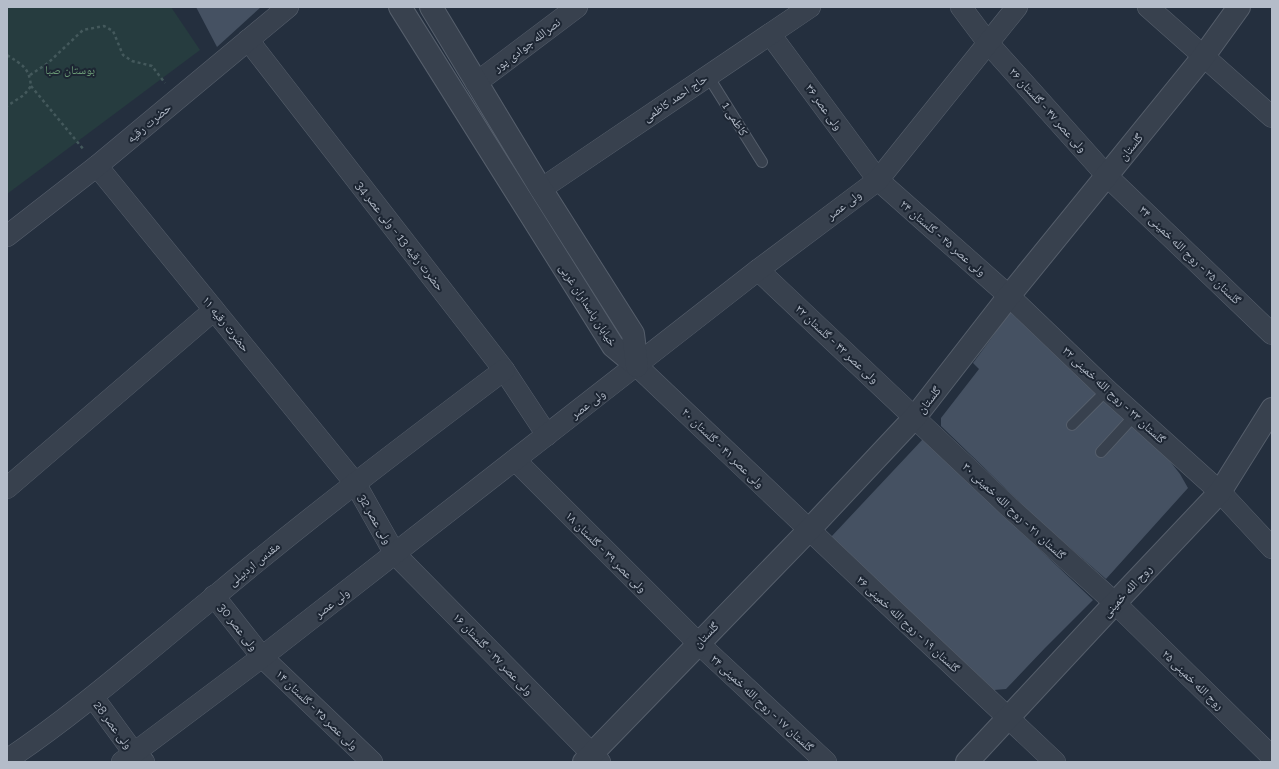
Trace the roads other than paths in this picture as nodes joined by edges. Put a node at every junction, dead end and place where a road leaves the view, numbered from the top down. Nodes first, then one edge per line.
1 (288, 7) edge
2 (400, 7) edge
3 (431, 7) edge
4 (577, 7) edge
5 (810, 7) edge
6 (961, 7) edge
7 (1017, 7) edge
8 (1148, 7) edge
9 (1238, 7) edge
10 (770, 34) junction
11 (248, 40) junction
12 (988, 43) junction
13 (1203, 57) junction
14 (708, 76) junction
15 (476, 83) junction
16 (1272, 117) edge
17 (762, 162) dead end
18 (97, 166) junction
19 (1107, 176) junction
20 (878, 180) junction
21 (540, 189) junction
22 (7, 236) edge
23 (758, 270) junction
24 (1009, 296) junction
25 (214, 310) junction
26 (1272, 334) edge
27 (637, 366) junction
28 (504, 370) junction
29 (1107, 390) junction
30 (1272, 409) edge
31 (1135, 415) junction
32 (915, 417) junction
33 (1072, 426) dead end
34 (547, 434) junction
35 (1101, 452) dead end
36 (515, 460) junction
37 (355, 483) junction
38 (7, 488) edge
39 (1220, 492) junction
40 (809, 530) junction
41 (1272, 548) edge
42 (395, 554) junction
43 (214, 596) junction
44 (1115, 603) junction
45 (698, 643) junction
46 (262, 657) junction
47 (93, 697) junction
48 (1008, 717) junction
49 (9, 754) edge
50 (1272, 757) edge
51 (133, 759) edge
52 (592, 759) edge
53 (372, 762) edge
54 (826, 762) edge
55 (967, 762) edge
56 (1056, 762) edge

1 - 11 street, حضرت رقیه
2 - 27 street, خیابان پاسداران غربی
3 - 15 street, خیابان پاسداران غربی
4 - 15 street, نصرالله جوادی پور
5 - 10 street, حاج احمد کاظمی
6 - 12 street, ولی عصر ۴۷ - گلستان ۲۶
7 - 12 street, ولی عصر
8 - 13 street
9 - 13 street, گلستان
10 - 14 street, حاج احمد کاظمی
10 - 20 street, ولی عصر ۳۶
11 - 18 street, حضرت رقیه
11 - 28 street, حضرت رقیه 13 - ولی عصر 34
12 - 19 street, ولی عصر ۴۷ - گلستان ۲۶
12 - 20 street, ولی عصر
13 - 16 street
13 - 19 street, گلستان
14 - 17 lane, کاظمی 1
14 - 21 street, حاج احمد کاظمی
15 - 21 street, خیابان پاسداران غربی
18 - 22 street, حضرت رقیه
18 - 25 street, حضرت رقیه ۱۱
19 - 24 street, گلستان
19 - 26 street, گلستان ۲۵ - روح الله خمینی ۳۴
20 - 23 street, ولی عصر
20 - 24 street, ولی عصر ۴۵ - گلستان ۲۴
21 - 27 street, خیابان پاسداران غربی
23 - 27 street, ولی عصر
23 - 32 street, ولی عصر ۴۳ - گلستان ۲۲
24 - 29 street, گلستان ۲۳ - روح الله خمینی ۳۲
24 - 32 street, گلستان
25 - 37 street, حضرت رقیه ۱۱
25 - 38 street
27 - 34 street, ولی عصر
27 - 40 street, ولی عصر ۴۱ - گلستان ۲۰
28 - 34 street, حضرت رقیه 13 - ولی عصر 34
28 - 37 street, مقدس اردبیلی
29 - 31 street, گلستان ۲۳ - روح الله خمینی ۳۲
29 - 33 lane
30 - 39 street, روح الله خمینی
31 - 35 lane
31 - 39 street, گلستان ۲۳ - روح الله خمینی ۳۲
32 - 40 street, گلستان
32 - 44 street, گلستان ۲۱ - روح الله خمینی ۳۰
34 - 36 street, ولی عصر
36 - 42 street, ولی عصر
36 - 45 street, ولی عصر ۳۹ - گلستان ۱۸
37 - 42 street, ولی عصر 32
37 - 43 street, مقدس اردبیلی
39 - 41 street, گلستان ۲۳ - روح الله خمینی ۳۲
39 - 44 street, روح الله خمینی
40 - 45 street, گلستان
40 - 48 street, گلستان ۱۹ - روح الله خمینی ۲۶
42 - 46 street, ولی عصر
42 - 52 street, ولی عصر ۳۷ - گلستان ۱۶
43 - 46 street, ولی عصر 30
43 - 47 street, مقدس اردبیلی
44 - 48 street, روح الله خمینی
44 - 50 street, روح الله خمینی ۲۵
45 - 52 street, گلستان
45 - 54 street, گلستان ۱۷ - روح الله خمینی ۲۴
46 - 51 street, ولی عصر
46 - 53 street, ولی عصر ۳۵ - گلستان ۱۴
47 - 49 street, مقدس اردبیلی
47 - 51 street, ولی عصر 28
48 - 55 street, روح الله خمینی
48 - 56 street, گلستان ۱۹ - روح الله خمینی ۲۶

